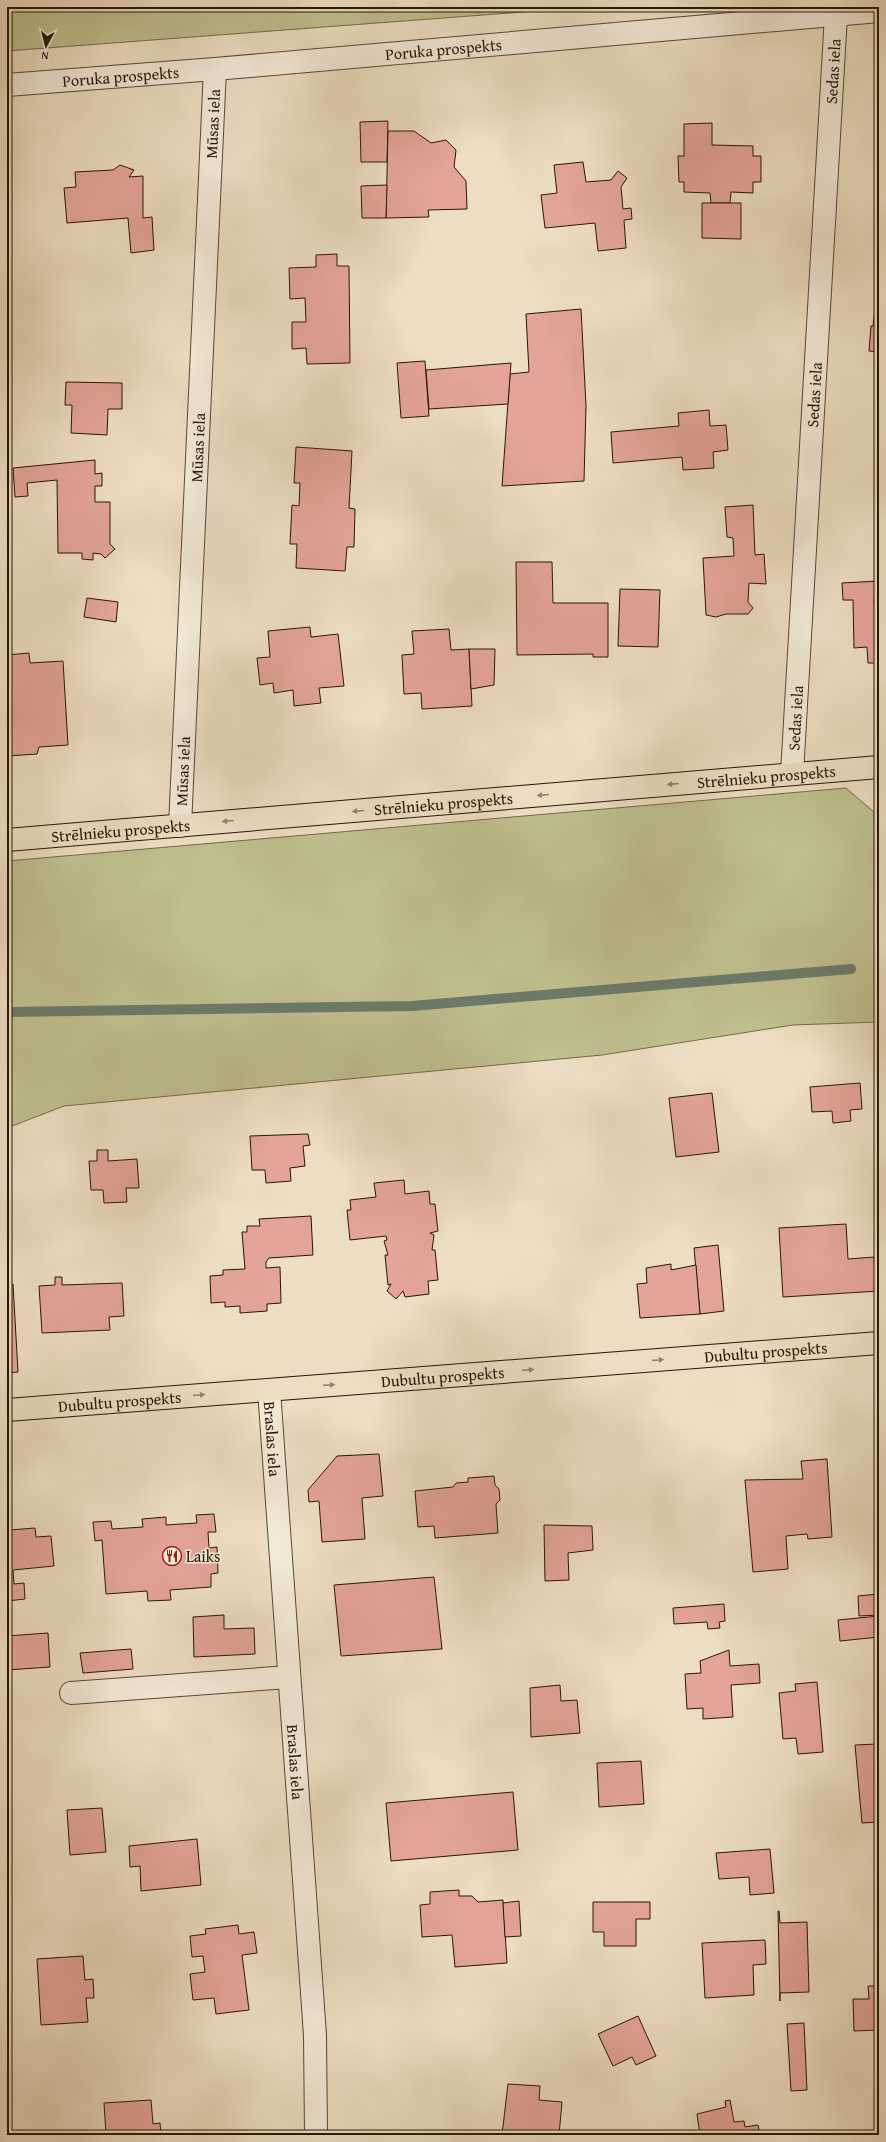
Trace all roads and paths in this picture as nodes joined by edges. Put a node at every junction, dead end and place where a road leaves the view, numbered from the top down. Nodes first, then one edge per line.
1 (879, 11) edge
2 (836, 15) junction
3 (215, 69) junction
4 (7, 85) edge
5 (879, 767) edge
6 (792, 774) junction
7 (180, 826) junction
8 (7, 840) edge
9 (879, 1343) edge
10 (269, 1390) junction
11 (7, 1410) edge
12 (289, 1677) junction
13 (72, 1693) dead end
14 (316, 2135) edge

1 - 2 street, Poruka prospekts
2 - 3 street, Poruka prospekts
2 - 6 street, Sedas iela
3 - 4 street, Poruka prospekts
3 - 7 street, Mūsas iela
5 - 6 main road, Strēlnieku prospekts
6 -> 7 main road, Strēlnieku prospekts
7 - 8 main road, Strēlnieku prospekts
10 -> 9 main road, Dubultu prospekts
11 -> 10 main road, Dubultu prospekts
10 - 12 street, Braslas iela
12 - 13 street
12 - 14 street, Braslas iela

